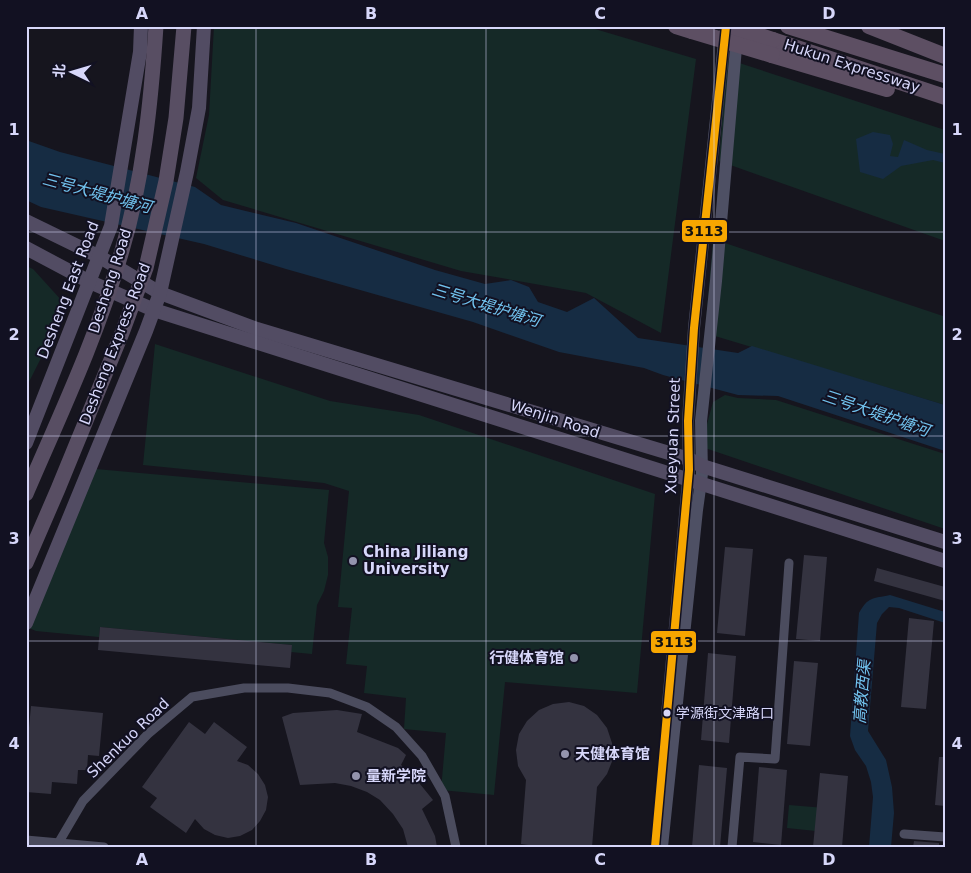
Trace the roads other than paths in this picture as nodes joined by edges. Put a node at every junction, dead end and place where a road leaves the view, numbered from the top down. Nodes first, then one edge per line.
1 (141, 26) edge
2 (156, 26) edge
3 (184, 26) edge
4 (204, 26) edge
5 (676, 26) edge
6 (726, 26) edge
7 (730, 26) edge
8 (738, 26) edge
9 (788, 26) edge
10 (869, 26) edge
11 (773, 48) junction
12 (945, 56) edge
13 (945, 75) edge
14 (945, 97) edge
15 (945, 106) edge
16 (26, 221) edge
17 (26, 248) edge
18 (100, 257) junction
19 (90, 282) junction
20 (160, 293) junction
21 (154, 310) junction
22 (26, 443) edge
23 (689, 459) junction
24 (702, 466) junction
25 (695, 481) junction
26 (26, 494) edge
27 (945, 542) edge
28 (945, 561) edge
29 (26, 563) edge
30 (789, 563) dead end
31 (26, 623) edge
32 (904, 834) dead end
33 (945, 837) edge
34 (26, 840) edge
35 (57, 845) edge
36 (104, 847) edge
37 (456, 847) edge
38 (655, 847) edge
39 (662, 847) edge
40 (732, 847) edge

1 - 18 main road, Desheng East Road
2 - 26 highway, Desheng Road, bridge
3 - 29 highway, Desheng Express Road, bridge
4 - 20 main road
5 - 11 highway, bridge
6 - 23 main road, Xueyuan Street
7 - 11 highway, Hukun Expressway, bridge
8 - 24 main road, Xueyuan Street
9 - 13 highway, Hukun Expressway
10 - 12 highway
11 - 14 highway, Hukun Expressway
11 - 15 highway
16 - 18 main road, Wenjin Road
17 - 19 main road, Wenjin Road
18 - 19 main road, Desheng East Road
18 - 20 main road, Wenjin Road
19 - 21 main road, Wenjin Road
19 - 22 main road, Desheng East Road
20 - 21 main road
20 - 23 main road, Wenjin Road
21 - 25 main road, Wenjin Road
21 - 31 main road
23 - 24 main road, Wenjin Road
23 - 25 main road, Xueyuan Street
24 - 25 main road, Xueyuan Street
24 - 27 main road, Wenjin Road
25 - 28 main road, Wenjin Road
25 - 38 main road, Xueyuan Street
25 - 39 main road, Xueyuan Street
30 - 40 street
32 - 33 street
34 - 35 street
35 - 36 street
35 - 37 street, Shenkuo Road

